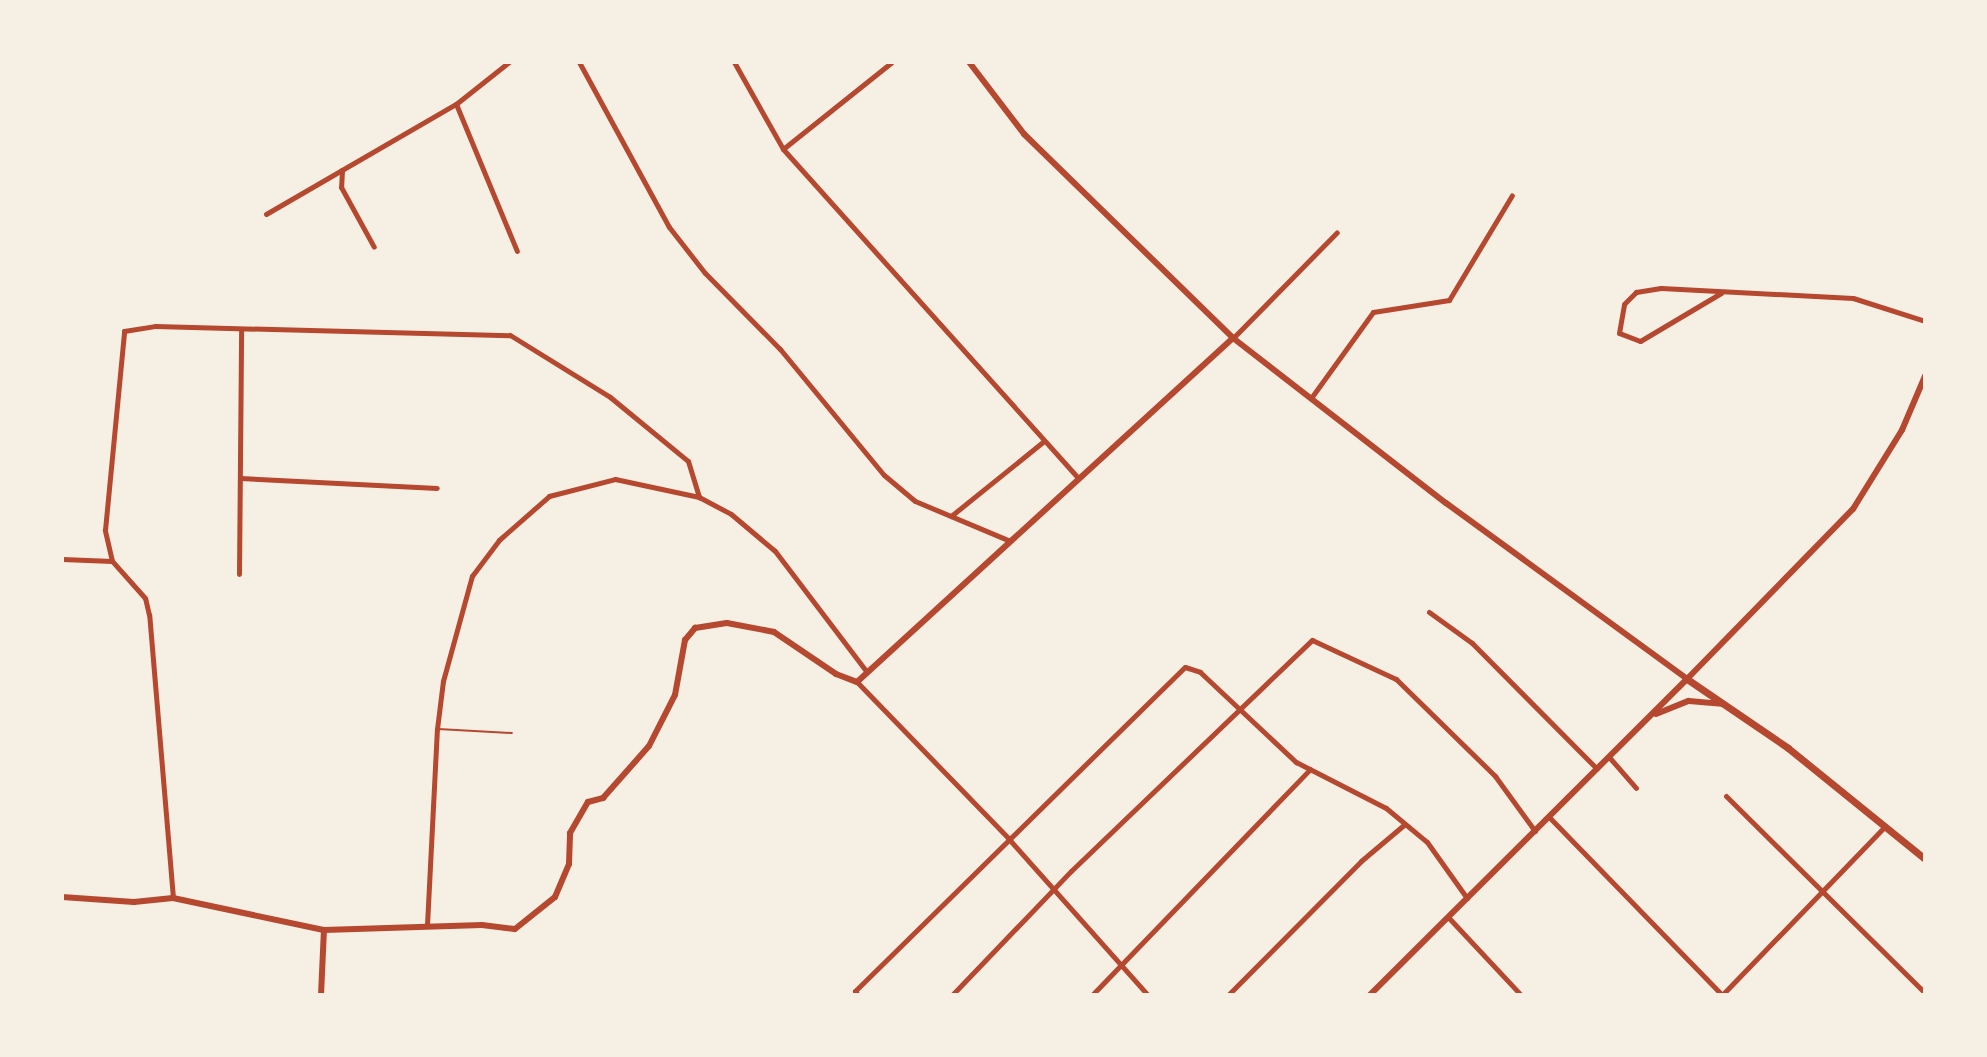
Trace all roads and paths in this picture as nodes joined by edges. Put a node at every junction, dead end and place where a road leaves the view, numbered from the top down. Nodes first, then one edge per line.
1 (509, 62) edge
2 (579, 62) edge
3 (734, 62) edge
4 (892, 62) edge
5 (969, 62) edge
6 (456, 104) junction
7 (783, 149) junction
8 (342, 169) junction
9 (1512, 195) dead end
10 (266, 214) dead end
11 (1337, 232) dead end
12 (374, 247) dead end
13 (517, 251) dead end
14 (1721, 293) junction
15 (1925, 321) edge
16 (241, 329) junction
17 (1233, 338) junction
18 (1925, 376) edge
19 (1310, 399) junction
20 (1044, 441) junction
21 (1076, 476) junction
22 (240, 478) junction
23 (437, 488) dead end
24 (699, 497) junction
25 (951, 516) junction
26 (1008, 540) junction
27 (62, 559) edge
28 (112, 561) junction
29 (239, 574) dead end
30 (1429, 612) dead end
31 (867, 672) junction
32 (1687, 679) junction
33 (857, 682) junction
34 (1726, 705) junction
35 (1240, 712) junction
36 (1647, 720) junction
37 (437, 729) junction
38 (512, 733) dead end
39 (1609, 757) junction
40 (1310, 769) junction
41 (1597, 769) junction
42 (1636, 788) dead end
43 (1726, 796) dead end
44 (1549, 817) junction
45 (1405, 824) junction
46 (1885, 825) junction
47 (1535, 831) junction
48 (1008, 838) junction
49 (1925, 859) edge
50 (1052, 891) junction
51 (1821, 891) junction
52 (62, 897) edge
53 (173, 898) junction
54 (1467, 898) junction
55 (1448, 917) junction
56 (427, 925) junction
57 (324, 930) junction
58 (1120, 967) junction
59 (857, 993) edge
60 (1925, 993) edge
61 (321, 995) edge
62 (952, 995) edge
63 (1092, 995) edge
64 (1148, 995) edge
65 (1228, 995) edge
66 (1370, 995) edge
67 (1521, 995) edge
68 (1722, 995) edge

1 - 6 street
2 - 25 street
3 - 7 street
4 - 7 street
5 - 17 street
6 - 8 street
6 - 13 street
7 - 20 street
8 - 10 street
8 - 12 street
9 - 19 street
11 - 17 street
14 - 14 street
14 - 15 street
16 - 22 street
16 - 24 street
16 - 28 street
17 - 19 street
17 - 21 street
18 - 32 street
19 - 32 street
20 - 21 street
20 - 25 street
21 - 26 street
22 - 23 street
22 - 29 street
24 - 31 street
24 - 37 street
25 - 26 street
26 - 31 street
27 - 28 street
28 - 53 street
30 - 41 street
31 - 33 street
32 - 34 main road
32 - 36 street
33 - 48 street
33 - 56 street
34 - 36 street
34 - 46 main road
35 - 40 street
35 - 47 street
35 - 48 street
35 - 50 street
36 - 39 street
37 - 38 lane
37 - 56 street
39 - 41 street
39 - 42 street
40 - 45 street
40 - 58 street
41 - 44 street
43 - 51 street
44 - 47 street
44 - 68 street
45 - 54 street
45 - 65 street
46 - 49 main road
46 - 51 street
47 - 54 street
48 - 50 street
48 - 59 street
50 - 58 street
50 - 62 street
51 - 60 street
51 - 68 street
52 - 53 street
53 - 57 street
54 - 55 street
55 - 66 street
55 - 67 street
56 - 57 street
57 - 61 street
58 - 63 street
58 - 64 street

